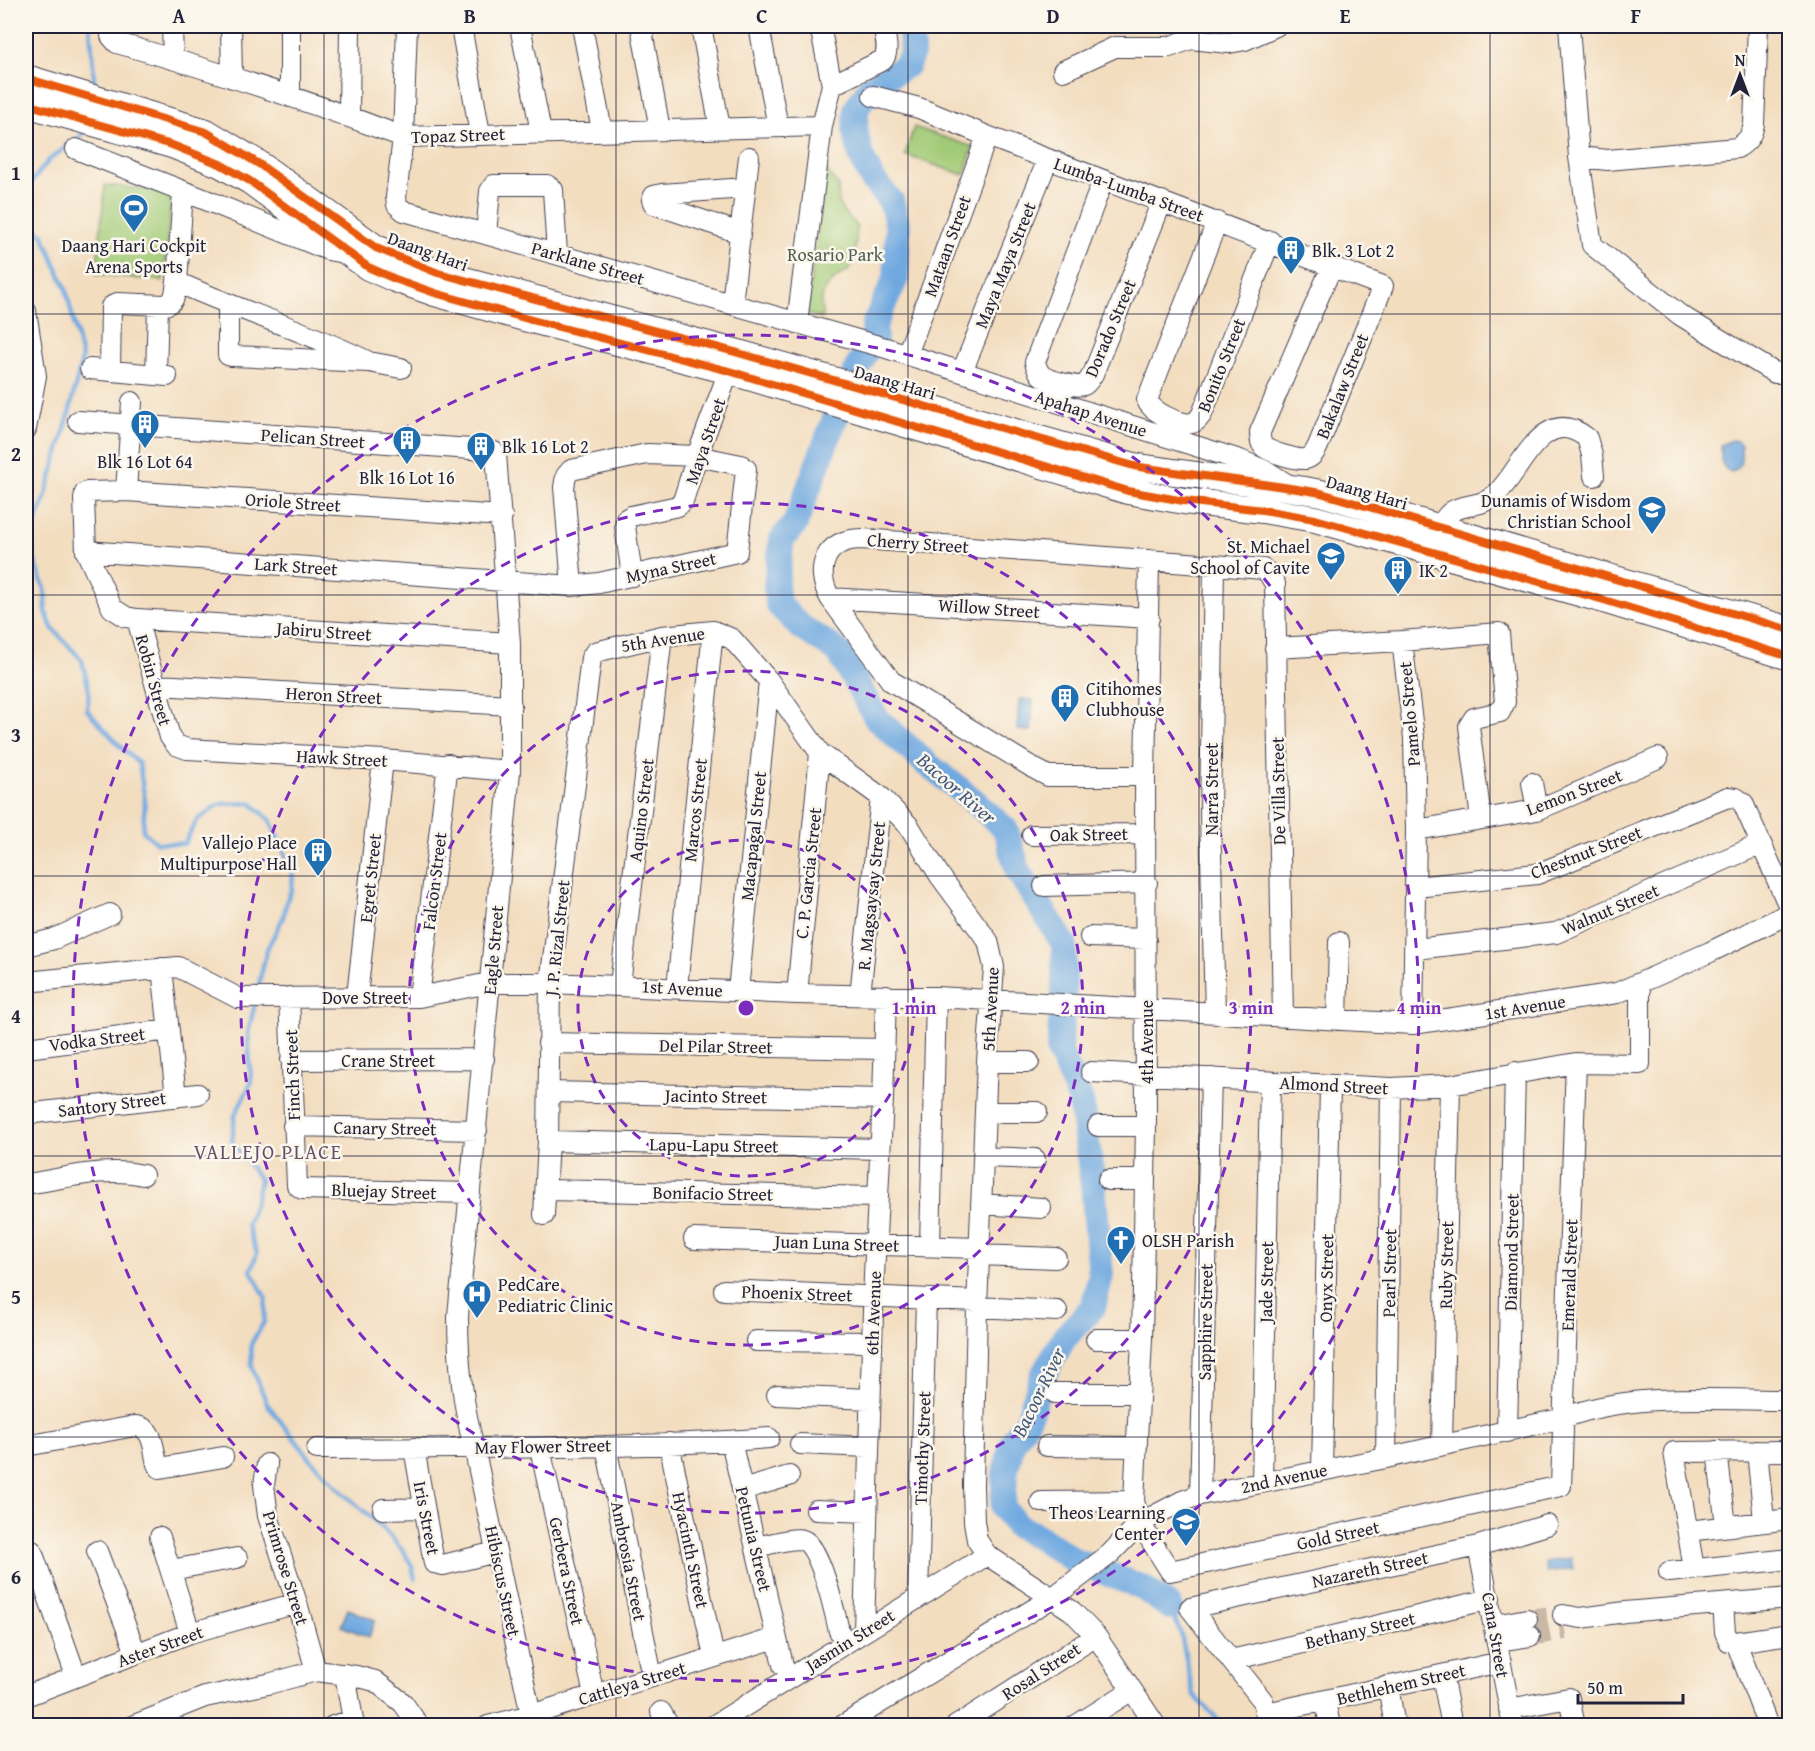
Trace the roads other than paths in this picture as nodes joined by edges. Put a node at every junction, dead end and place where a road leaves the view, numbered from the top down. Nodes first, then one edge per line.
1 (172, 26) edge
2 (231, 26) edge
3 (290, 26) edge
4 (350, 26) edge
5 (407, 26) edge
6 (461, 26) edge
7 (520, 26) edge
8 (582, 26) edge
9 (641, 26) edge
10 (701, 26) edge
11 (759, 26) edge
12 (820, 26) edge
13 (883, 26) edge
14 (1276, 26) edge
15 (1569, 26) edge
16 (1758, 26) edge
17 (111, 31) edge
18 (172, 59) junction
19 (1063, 71) dead end
20 (26, 78) edge
21 (232, 78) junction
22 (832, 85) junction
23 (873, 96) dead end
24 (290, 97) junction
25 (65, 102) junction
26 (26, 104) edge
27 (349, 116) junction
28 (124, 119) junction
29 (822, 126) junction
30 (778, 127) junction
31 (720, 128) junction
32 (660, 130) junction
33 (602, 131) junction
34 (540, 132) junction
35 (480, 134) junction
36 (987, 136) junction
37 (403, 137) junction
38 (76, 149) dead end
39 (749, 157) dead end
40 (1579, 157) junction
41 (1048, 159) junction
42 (1103, 180) junction
43 (746, 188) junction
44 (183, 191) junction
45 (1162, 201) junction
46 (1217, 222) junction
47 (740, 233) junction
48 (486, 234) junction
49 (1270, 241) junction
50 (348, 253) junction
51 (557, 254) junction
52 (1332, 266) junction
53 (177, 282) junction
54 (1383, 286) joint
55 (481, 295) junction
56 (732, 304) junction
57 (158, 305) junction
58 (228, 305) junction
59 (26, 322) edge
60 (797, 323) junction
61 (330, 342) junction
62 (886, 348) joint
63 (907, 355) junction
64 (732, 361) junction
65 (322, 362) junction
66 (369, 362) junction
67 (401, 368) dead end
68 (90, 369) dead end
69 (110, 371) junction
70 (962, 372) junction
71 (1790, 372) edge
72 (31, 377) edge
73 (132, 402) dead end
74 (870, 402) junction
75 (78, 421) dead end
76 (26, 425) edge
77 (132, 426) junction
78 (494, 452) joint
79 (697, 456) junction
80 (1594, 476) dead end
81 (1291, 488) junction
82 (126, 491) junction
83 (85, 493) joint
84 (1290, 515) junction
85 (502, 516) junction
86 (1440, 529) junction
87 (86, 551) junction
88 (1484, 554) junction
89 (1149, 560) junction
90 (1214, 565) junction
91 (1263, 569) joint
92 (632, 576) junction
93 (507, 580) junction
94 (572, 586) junction
95 (1607, 589) junction
96 (830, 598) junction
97 (1149, 618) junction
98 (137, 619) junction
99 (1779, 628) edge
100 (713, 631) junction
101 (662, 636) junction
102 (1402, 641) junction
103 (510, 643) junction
104 (1275, 648) junction
105 (1762, 650) junction
106 (1790, 657) edge
107 (590, 663) joint
108 (769, 681) junction
109 (157, 685) junction
110 (511, 705) junction
111 (176, 745) joint
112 (820, 753) junction
113 (1658, 758) dead end
114 (383, 760) junction
115 (448, 764) junction
116 (510, 771) junction
117 (1145, 776) junction
118 (1532, 783) dead end
119 (881, 797) junction
120 (1537, 810) junction
121 (1481, 819) junction
122 (1416, 830) junction
123 (1146, 834) junction
124 (1032, 835) dead end
125 (1761, 844) junction
126 (1147, 883) junction
127 (1044, 886) dead end
128 (1416, 887) junction
129 (1790, 911) edge
130 (110, 914) dead end
131 (1090, 937) dead end
132 (1146, 939) junction
133 (1340, 942) dead end
134 (26, 946) edge
135 (1415, 949) junction
136 (162, 968) junction
137 (26, 982) edge
138 (489, 983) junction
139 (550, 983) junction
140 (1640, 983) junction
141 (620, 985) junction
142 (677, 988) junction
143 (738, 991) junction
144 (796, 994) junction
145 (860, 995) junction
146 (886, 995) junction
147 (357, 996) junction
148 (289, 997) junction
149 (419, 997) junction
150 (936, 997) junction
151 (990, 999) junction
152 (1146, 1010) junction
153 (1215, 1014) junction
154 (1283, 1017) junction
155 (1337, 1020) junction
156 (1413, 1024) junction
157 (169, 1030) junction
158 (548, 1043) junction
159 (26, 1048) edge
160 (884, 1049) junction
161 (484, 1059) junction
162 (291, 1060) junction
163 (987, 1062) junction
164 (1029, 1062) dead end
165 (1576, 1063) junction
166 (1091, 1072) dead end
167 (1515, 1072) junction
168 (1145, 1074) junction
169 (1210, 1078) junction
170 (1270, 1082) junction
171 (1450, 1084) junction
172 (1330, 1086) junction
173 (1391, 1088) junction
174 (549, 1092) junction
175 (198, 1094) dead end
176 (176, 1097) junction
177 (883, 1100) junction
178 (986, 1112) junction
179 (1037, 1112) dead end
180 (26, 1114) edge
181 (293, 1126) junction
182 (1098, 1126) dead end
183 (1146, 1126) junction
184 (477, 1130) junction
185 (548, 1141) junction
186 (880, 1149) junction
187 (984, 1156) junction
188 (1035, 1159) dead end
189 (143, 1175) dead end
190 (1108, 1180) dead end
191 (1145, 1180) junction
192 (26, 1184) edge
193 (299, 1188) joint
194 (547, 1190) junction
195 (470, 1193) junction
196 (879, 1197) junction
197 (981, 1204) junction
198 (1041, 1208) dead end
199 (544, 1215) dead end
200 (694, 1239) dead end
201 (876, 1245) junction
202 (930, 1246) junction
203 (979, 1252) junction
204 (1056, 1258) dead end
205 (724, 1290) dead end
206 (873, 1296) junction
207 (926, 1299) junction
208 (977, 1304) junction
209 (1057, 1311) dead end
210 (1096, 1339) dead end
211 (1142, 1339) junction
212 (756, 1341) dead end
213 (872, 1342) junction
214 (1055, 1393) dead end
215 (1139, 1393) junction
216 (777, 1395) dead end
217 (870, 1399) junction
218 (1790, 1400) edge
219 (1564, 1418) junction
220 (1507, 1432) junction
221 (769, 1438) dead end
222 (731, 1441) junction
223 (669, 1443) junction
224 (800, 1444) dead end
225 (1442, 1445) junction
226 (26, 1446) edge
227 (606, 1446) junction
228 (1047, 1446) dead end
229 (474, 1447) junction
230 (869, 1447) junction
231 (1137, 1447) junction
232 (414, 1448) junction
233 (540, 1448) junction
234 (317, 1449) dead end
235 (1717, 1451) junction
236 (1757, 1451) junction
237 (1790, 1451) edge
238 (222, 1457) dead end
239 (1386, 1458) junction
240 (267, 1464) dead end
241 (1322, 1470) junction
242 (789, 1476) dead end
243 (1262, 1483) junction
244 (1561, 1486) joint
245 (742, 1490) junction
246 (1200, 1495) junction
247 (1134, 1501) junction
248 (1041, 1502) dead end
249 (424, 1508) junction
250 (382, 1509) dead end
251 (816, 1510) dead end
252 (867, 1512) junction
253 (1790, 1518) edge
254 (1764, 1521) junction
255 (1140, 1523) junction
256 (1547, 1525) dead end
257 (1726, 1526) junction
258 (1688, 1531) junction
259 (160, 1537) dead end
260 (1478, 1546) junction
261 (756, 1547) junction
262 (32, 1551) dead end
263 (98, 1551) dead end
264 (496, 1552) junction
265 (987, 1555) junction
266 (237, 1558) dead end
267 (1790, 1559) edge
268 (1694, 1569) junction
269 (171, 1570) junction
270 (1669, 1572) dead end
271 (1057, 1594) junction
272 (918, 1598) junction
273 (1790, 1598) edge
274 (1490, 1599) junction
275 (297, 1603) junction
276 (1723, 1604) junction
277 (1570, 1621) tunnel mouth
278 (1529, 1628) tunnel mouth
279 (839, 1631) dead end
280 (864, 1631) junction
281 (190, 1633) junction
282 (1496, 1633) junction
283 (1789, 1635) edge
284 (1096, 1636) junction
285 (776, 1638) junction
286 (1736, 1642) junction
287 (136, 1653) junction
288 (714, 1657) junction
289 (1231, 1660) junction
290 (1501, 1662) junction
291 (783, 1665) dead end
292 (316, 1671) junction
293 (345, 1674) junction
294 (1442, 1675) junction
295 (76, 1677) junction
296 (652, 1677) junction
297 (1388, 1686) junction
298 (1132, 1689) junction
299 (594, 1695) junction
300 (26, 1696) edge
301 (1325, 1701) junction
302 (531, 1715) junction
303 (1511, 1717) edge
304 (1267, 1719) edge
305 (354, 1723) edge
306 (132, 1725) edge
307 (333, 1725) edge
308 (419, 1725) edge
309 (488, 1725) edge
310 (713, 1725) edge
311 (842, 1725) edge
312 (956, 1725) edge
313 (1075, 1725) edge
314 (1156, 1725) edge
315 (1330, 1725) edge
316 (1395, 1725) edge
317 (1452, 1725) edge
318 (1575, 1725) edge
319 (1768, 1725) edge

1 - 18 street
2 - 21 street
3 - 24 street
4 - 27 street
5 - 37 street
6 - 35 street
7 - 34 street
8 - 33 street
9 - 32 street
10 - 31 street
11 - 30 street
12 - 22 street
13 - 22 street
14 - 19 street
15 - 40 street
16 - 40 street
17 - 18 street, Topaz Street
18 - 21 street, Topaz Street
20 - 25 main road, Daang Hari
21 - 24 street, Topaz Street
22 - 29 street
23 - 36 street, Lumba-Lumba Street
24 - 27 street, Topaz Street
25 - 26 main road, Daang Hari
25 - 28 main road, Daang Hari
27 - 37 street, Topaz Street
28 - 50 main road, Daang Hari
28 - 55 main road, Daang Hari
29 - 30 street, Topaz Street
29 - 60 street
30 - 31 street, Topaz Street
31 - 32 street, Topaz Street
32 - 33 street, Topaz Street
33 - 34 street, Topaz Street
34 - 35 street, Topaz Street
35 - 37 street, Topaz Street
36 - 41 street, Lumba-Lumba Street
36 - 63 street, Mataan Street
37 - 48 street, Parklane Street
38 - 44 street
39 - 43 street
40 - 71 street
41 - 42 street, Lumba-Lumba Street
41 - 70 street, Maya Maya Street
42 - 45 street, Lumba-Lumba Street
42 - 45 street, Dorado Street
43 - 47 street
43 - 47 street
44 - 50 street
44 - 53 street
45 - 46 street, Lumba-Lumba Street
46 - 49 street, Lumba-Lumba Street
46 - 49 street, Bonito Street
47 - 56 street
48 - 51 street, Parklane Street
48 - 51 street
49 - 52 street, Lumba-Lumba Street
50 - 55 main road, Daang Hari
51 - 56 street, Parklane Street
52 - 54 street, Lumba-Lumba Street
52 - 54 street, Bakalaw Street
53 - 57 street
53 - 58 street
55 - 64 main road, Daang Hari
56 - 60 street, Parklane Street
57 - 69 street
57 - 69 street
58 - 61 street
58 - 65 street
59 - 72 street
60 - 62 street, Parklane Street
61 - 65 street
61 - 66 street
62 - 63 street, Apahap Avenue
63 - 70 street, Apahap Avenue
64 - 74 main road, Daang Hari
64 - 79 street, Maya Street
65 - 66 street
66 - 67 street
68 - 69 street
70 - 81 street, Apahap Avenue
72 - 76 street
73 - 77 street
74 - 81 main road, Daang Hari
74 - 84 main road, Daang Hari
75 - 77 street, Pelican Street
77 - 78 street, Pelican Street
77 - 82 street
78 - 85 street, Eagle Street
79 - 92 street, Maya Street
79 - 92 street, Myna Street
79 - 94 street
80 - 86 street
81 - 84 main road
81 - 86 main road, Daang Hari
82 - 83 street, Oriole Street
82 - 85 street, Oriole Street
83 - 87 street, Robin Street
84 - 88 main road, Daang Hari
85 - 93 street, Eagle Street
86 - 88 main road, Daang Hari
87 - 93 street, Lark Street
87 - 98 street, Robin Street
88 - 95 main road, Daang Hari
89 - 90 street, Cherry Street
89 - 96 street, Cherry Street
89 - 97 street, 4th Avenue
90 - 91 street, Cherry Street
90 - 153 street, Narra Street
91 - 104 street, De Villa Street
92 - 94 street, Myna Street
93 - 94 street, Myna Street
93 - 103 street, Eagle Street
95 - 99 main road, Daang Hari
95 - 105 main road, Daang Hari
96 - 97 street, Willow Street
96 - 117 street, Cherry Street
97 - 117 street, 4th Avenue
98 - 103 street, Jabiru Street
98 - 109 street, Robin Street
99 - 105 main road
100 - 101 street, 5th Avenue
100 - 108 street, 5th Avenue
100 - 142 street, Marcos Street
101 - 107 street, 5th Avenue
101 - 141 street, Aquino Street
102 - 104 street
102 - 121 street, Pamelo Street
102 - 122 street, Pamelo Street
103 - 110 street, Eagle Street
104 - 154 street, De Villa Street
105 - 106 main road, Daang Hari
107 - 139 street, J. P. Rizal Street
108 - 112 street, 5th Avenue
108 - 143 street, Macapagal Street
109 - 110 street, Heron Street
109 - 111 street, Robin Street
110 - 116 street, Eagle Street
111 - 114 street, Hawk Street
112 - 119 street, 5th Avenue
112 - 144 street, C. P. Garcia Street
113 - 120 street, Lemon Street
114 - 115 street, Hawk Street
114 - 147 street, Egret Street
115 - 116 street, Hawk Street
115 - 149 street, Falcon Street
116 - 138 street, Eagle Street
117 - 123 street, 4th Avenue
118 - 120 street
119 - 145 street, R. Magsaysay Street
119 - 151 street, 5th Avenue
120 - 121 street, Lemon Street
121 - 122 street, Lemon Street
122 - 128 street, Pamelo Street
123 - 124 street, Oak Street
123 - 126 street, 4th Avenue
125 - 128 street, Chestnut Street
125 - 129 street
125 - 135 street, Walnut Street
126 - 127 street
126 - 132 street, 4th Avenue
128 - 135 street, Pamelo Street
129 - 140 street, 1st Avenue
130 - 134 street
131 - 132 street
132 - 152 street, 4th Avenue
133 - 155 street
135 - 156 street, Pamelo Street
136 - 137 street
136 - 148 street, Dove Street
136 - 157 street
138 - 139 street, 1st Avenue
138 - 149 street, Dove Street
138 - 161 street, Eagle Street
139 - 141 street, 1st Avenue
139 - 158 street, J. P. Rizal Street
140 - 156 street, 1st Avenue
140 - 165 street, Almond Street
141 - 142 street, 1st Avenue
142 - 143 street, 1st Avenue
143 - 144 street, 1st Avenue
144 - 145 street, 1st Avenue
145 - 146 street, 1st Avenue
146 - 150 street, 1st Avenue
146 - 160 street, 6th Avenue
147 - 148 street, Dove Street
147 - 149 street, Dove Street
148 - 162 street, Finch Street
150 - 151 street, 1st Avenue
150 - 202 street
151 - 152 street, 1st Avenue
151 - 163 street, 5th Avenue
152 - 153 street, 1st Avenue
152 - 168 street, 4th Avenue
153 - 154 street, 1st Avenue
154 - 155 street, 1st Avenue
155 - 156 street, 1st Avenue
157 - 159 street, Vodka Street
157 - 176 street
158 - 160 street, Del Pilar Street
158 - 174 street, J. P. Rizal Street
160 - 177 street, 6th Avenue
161 - 162 street, Crane Street
161 - 184 street, Eagle Street
162 - 181 street, Finch Street
163 - 164 street
163 - 178 street, 5th Avenue
165 - 167 street, Almond Street
165 - 219 street, Emerald Street
166 - 168 street, Almond Street
167 - 171 street, Almond Street
167 - 220 street, Diamond Street
168 - 169 street, Almond Street
168 - 183 street, 4th Avenue
169 - 170 street, Almond Street
169 - 246 street, Sapphire Street
170 - 172 street, Almond Street
170 - 243 street, Jade Street
171 - 173 street, Almond Street
171 - 225 street, Ruby Street
172 - 173 street, Almond Street
172 - 241 street, Onyx Street
173 - 239 street, Pearl Street
174 - 177 street, Jacinto Street
174 - 185 street, J. P. Rizal Street
175 - 176 street, Santory Street
176 - 180 street, Santory Street
177 - 186 street, 6th Avenue
178 - 179 street
178 - 187 street, 5th Avenue
181 - 184 street, Canary Street
181 - 193 street, Finch Street
182 - 183 street
183 - 191 street, 4th Avenue
184 - 195 street, Eagle Street
185 - 186 street, Lapu-Lapu Street
185 - 194 street, J. P. Rizal Street
186 - 196 street, 6th Avenue
187 - 188 street
187 - 197 street, 5th Avenue
189 - 192 street
190 - 191 street
191 - 211 street, 4th Avenue
193 - 195 street, Bluejay Street
194 - 196 street, Bonifacio Street
194 - 199 street, J. P. Rizal Street
195 - 229 street, Eagle Street
196 - 201 street, 6th Avenue
197 - 198 street
197 - 203 street, 5th Avenue
200 - 201 street, Juan Luna Street
201 - 202 street, Juan Luna Street
201 - 206 street, 6th Avenue
202 - 203 street, Juan Luna Street
203 - 204 street, Juan Luna Street
203 - 208 street, 5th Avenue
205 - 206 street, Phoenix Street
206 - 207 street, Phoenix Street
206 - 213 street, 6th Avenue
207 - 208 street, Phoenix Street
207 - 272 street, Timothy Street
208 - 209 street, Phoenix Street
208 - 265 street, 5th Avenue
210 - 211 street
211 - 215 street, 4th Avenue
212 - 213 street
213 - 217 street, 6th Avenue
214 - 215 street
215 - 231 street, 4th Avenue
216 - 217 street
217 - 230 street, 6th Avenue
218 - 219 street, 2nd Avenue
219 - 220 street, 2nd Avenue
219 - 244 street, Emerald Street
220 - 225 street, 2nd Avenue
221 - 222 street, May Flower Street
222 - 223 street, May Flower Street
222 - 245 street, Petunia Street
223 - 227 street, May Flower Street
223 - 288 street, Hyacinth Street
224 - 230 street
225 - 239 street, 2nd Avenue
226 - 238 street
227 - 233 street, May Flower Street
227 - 296 street, Ambrosia Street
228 - 231 street
229 - 232 street, May Flower Street
229 - 233 street, May Flower Street
229 - 264 street, Hibiscus Street
230 - 252 street, 6th Avenue
231 - 247 street, 4th Avenue
232 - 234 street, May Flower Street
232 - 249 street, Iris Street
233 - 299 street, Gerbera Street
235 - 236 street
235 - 257 street
235 - 258 street
236 - 237 street
236 - 254 street
239 - 241 street, 2nd Avenue
240 - 275 street, Primrose Street
241 - 243 street, 2nd Avenue
242 - 245 street
243 - 246 street, 2nd Avenue
244 - 255 street, Gold Street
245 - 261 street, Petunia Street
246 - 255 street, 2nd Avenue
247 - 248 street
247 - 255 street, 4th Avenue
249 - 250 street
249 - 264 street, Iris Street
251 - 252 street
252 - 280 street, 6th Avenue
253 - 254 street
254 - 257 street
255 - 271 street, 2nd Avenue
256 - 260 street, Nazareth Street
257 - 258 street
258 - 268 street
259 - 269 street
260 - 274 street, Cana Street
260 - 289 street, Nazareth Street
261 - 279 street
261 - 285 street, Petunia Street
262 - 295 street
263 - 287 street
264 - 302 street, Hibiscus Street
265 - 271 street
265 - 272 street, Jasmin Street
266 - 269 street
267 - 268 street
268 - 270 street
269 - 281 street
271 - 284 street
271 - 311 street, 2nd Avenue
272 - 280 street, Jasmin Street
273 - 276 street
274 - 282 street, Cana Street
274 - 289 street, Bethany Street
275 - 281 street, Aster Street
275 - 292 street, Primrose Street
276 - 277 street
276 - 286 street
278 - 282 street
280 - 310 street, Jasmin Street
281 - 287 street, Aster Street
282 - 290 street, Cana Street
283 - 286 street
284 - 298 street
284 - 312 street, Rosal Street
285 - 288 street, Cattleya Street
285 - 291 street, Petunia Street
286 - 319 street
287 - 295 street, Aster Street
288 - 296 street, Cattleya Street
289 - 304 street
290 - 294 street, Bethlehem Street
290 - 303 street, Cana Street
292 - 293 street
292 - 306 street
293 - 305 street
293 - 308 street
294 - 297 street, Bethlehem Street
294 - 317 street
295 - 300 street, Aster Street
296 - 299 street, Cattleya Street
297 - 301 street, Bethlehem Street
297 - 316 street
298 - 313 street
298 - 314 street
299 - 302 street, Cattleya Street
301 - 304 street, Bethlehem Street
301 - 315 street
302 - 309 street, Cattleya Street
303 - 318 street
305 - 307 street

